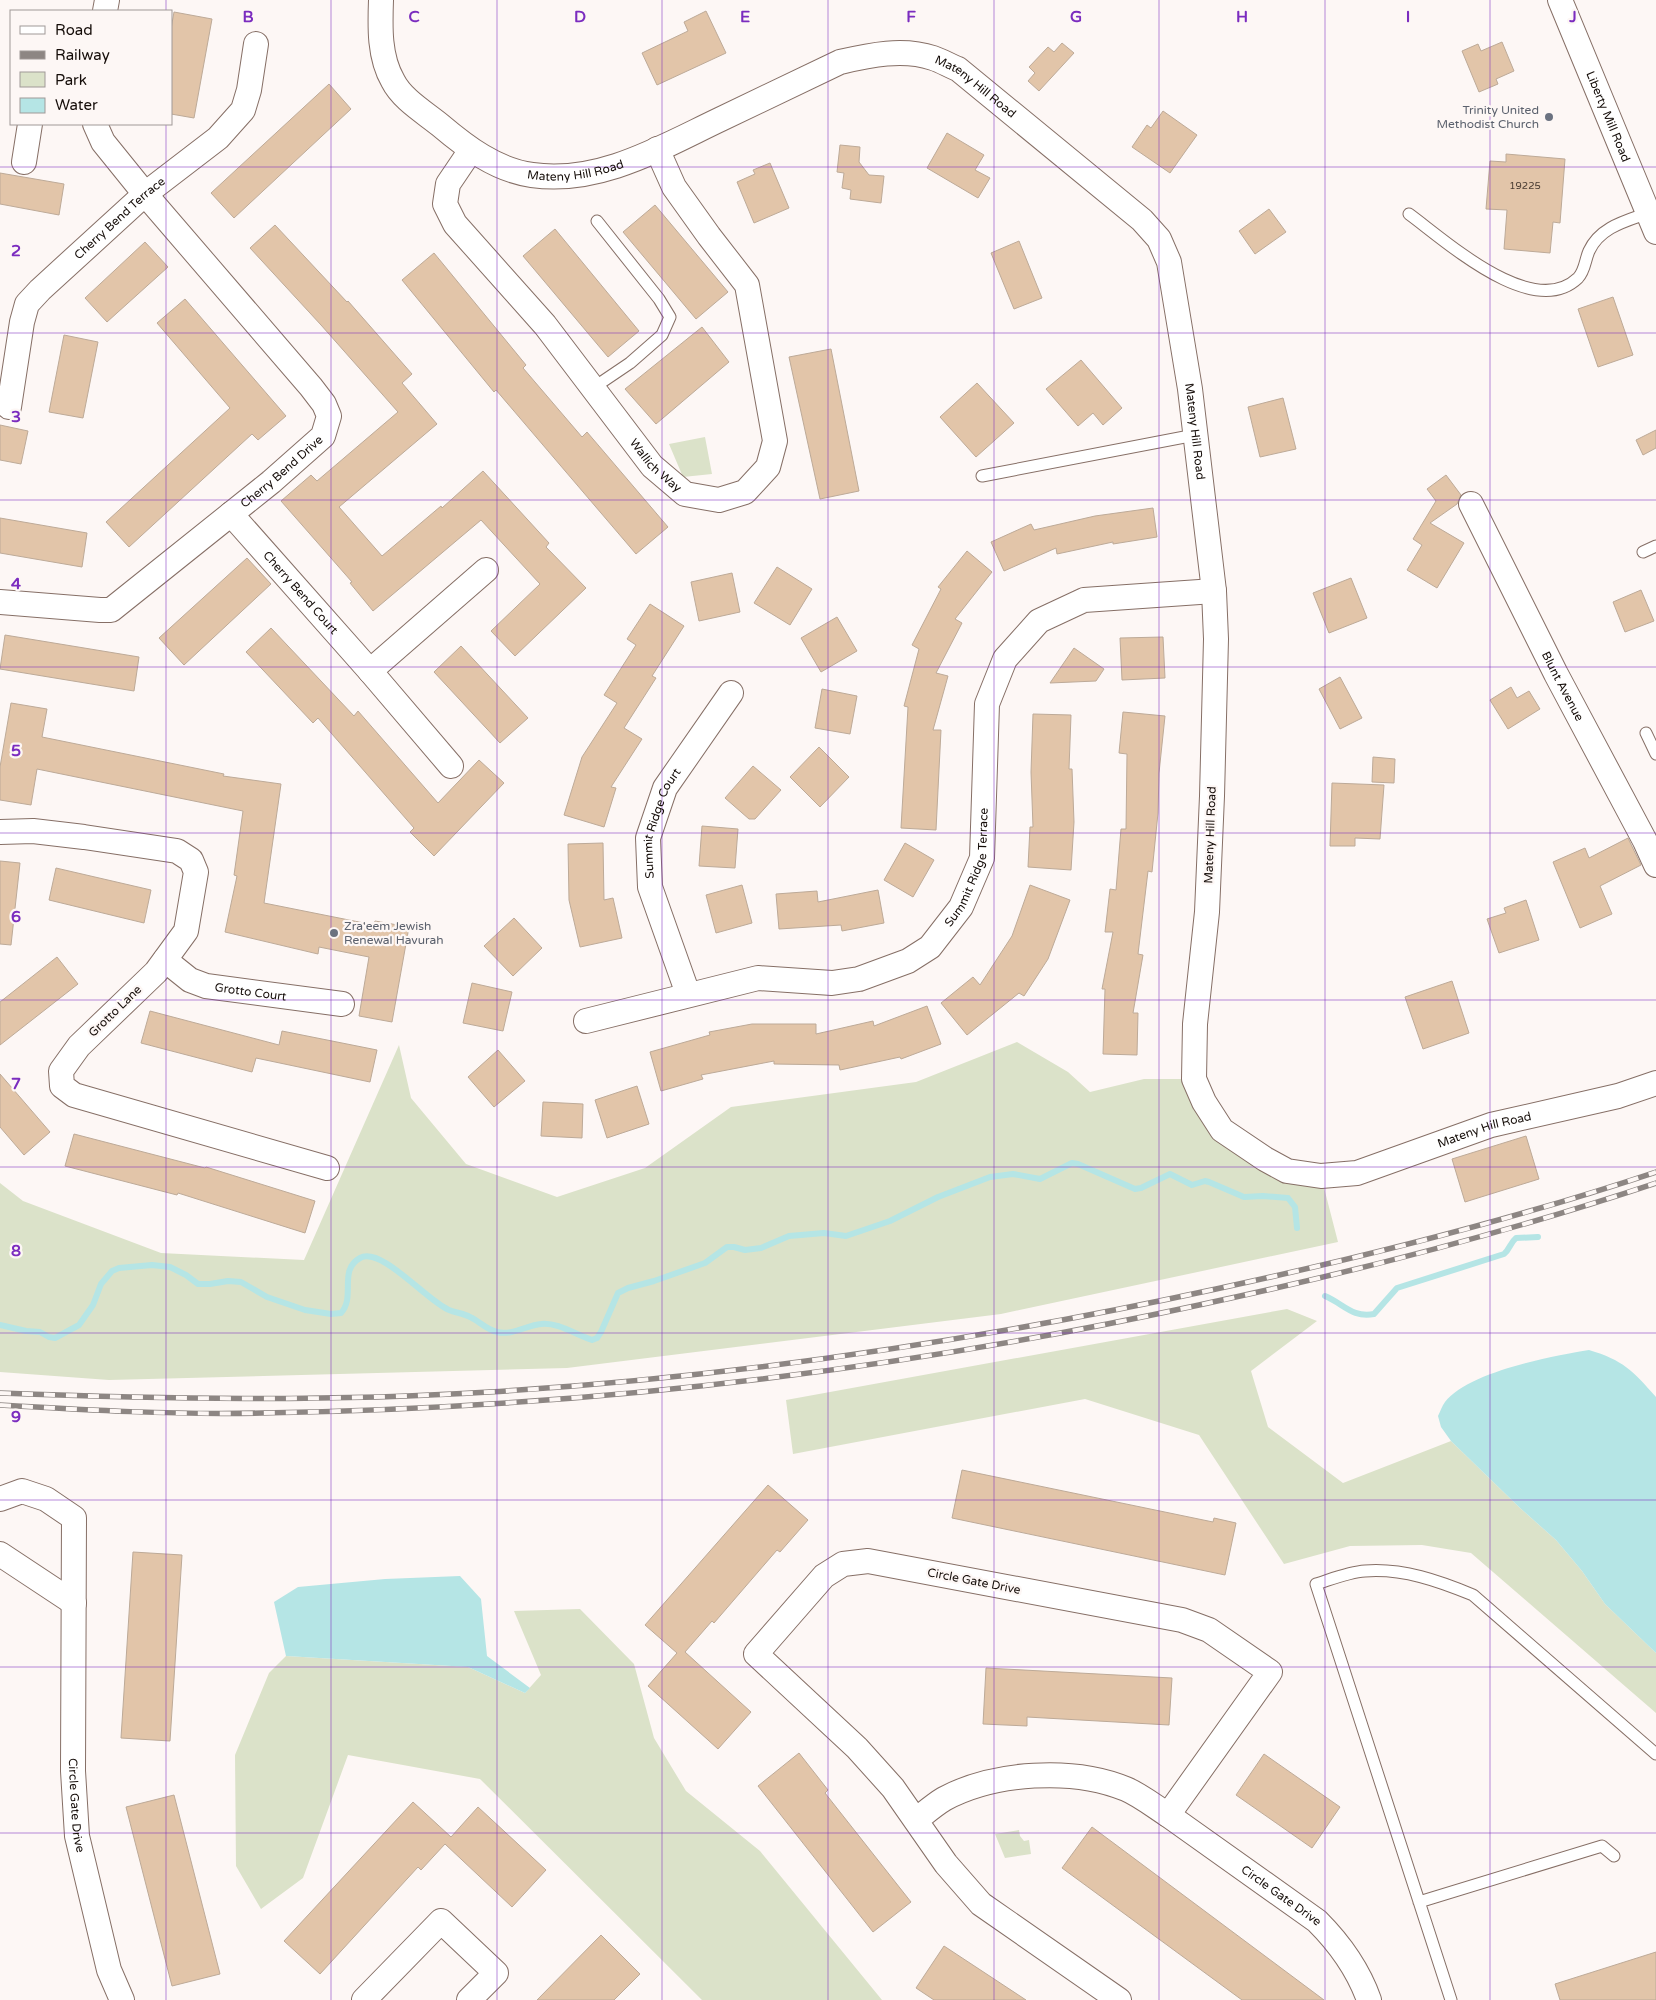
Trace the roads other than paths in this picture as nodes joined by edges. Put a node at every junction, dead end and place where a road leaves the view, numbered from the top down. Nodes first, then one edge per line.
1 (381, 0) edge
2 (1560, 0) edge
3 (256, 44) dead end
4 (30, 125) edge
5 (95, 125) edge
6 (657, 149) junction
7 (471, 150) junction
8 (24, 162) dead end
9 (145, 194) junction
10 (1409, 214) dead end
11 (598, 221) dead end
12 (1652, 222) edge
13 (593, 388) junction
14 (9, 407) dead end
15 (1195, 435) junction
16 (982, 476) dead end
17 (1471, 504) dead end
18 (231, 514) junction
19 (1656, 546) edge
20 (1643, 552) dead end
21 (486, 570) dead end
22 (1214, 591) junction
23 (0, 602) edge
24 (370, 671) junction
25 (731, 693) dead end
26 (1646, 733) dead end
27 (1656, 754) edge
28 (451, 766) dead end
29 (0, 832) edge
30 (1656, 865) edge
31 (165, 960) junction
32 (688, 994) junction
33 (342, 1004) dead end
34 (586, 1021) dead end
35 (1656, 1083) edge
36 (327, 1168) dead end
37 (0, 1499) edge
38 (0, 1554) edge
39 (74, 1603) junction
40 (1656, 1754) edge
41 (1168, 1815) junction
42 (916, 1820) junction
43 (1614, 1856) dead end
44 (1419, 1902) junction
45 (122, 2000) edge
46 (364, 2000) edge
47 (469, 2000) edge
48 (1119, 2000) edge
49 (1369, 2000) edge
50 (1451, 2000) edge

1 - 7 street, Mateny Hill Road
2 - 12 street, Liberty Mill Road
3 - 9 street, Cherry Bend Terrace
4 - 8 street
5 - 9 street, Cherry Bend Drive
6 - 7 street, Mateny Hill Road
6 - 13 street, Wallich Way
6 - 15 street, Mateny Hill Road
7 - 13 street, Wallich Way
9 - 14 street, Cherry Bend Terrace
9 - 18 street, Cherry Bend Drive
10 - 12 lane
11 - 13 lane
15 - 16 lane
15 - 22 street, Mateny Hill Road
17 - 30 street, Blunt Avenue
18 - 23 street, Cherry Bend Drive
18 - 24 street, Cherry Bend Court
19 - 20 lane
21 - 24 street
22 - 32 street, Summit Ridge Terrace
22 - 35 street, Mateny Hill Road
24 - 28 street, Cherry Bend Court
25 - 32 street, Summit Ridge Court
26 - 27 lane
29 - 31 street, Grotto Lane
31 - 33 street, Grotto Court
31 - 36 street, Grotto Lane
32 - 34 street, Summit Ridge Terrace
37 - 39 street, Circle Gate Drive
38 - 39 street
39 - 45 street, Circle Gate Drive
40 - 44 lane
41 - 42 street, Circle Gate Drive
41 - 42 street, Circle Gate Drive
41 - 49 street, Circle Gate Drive
42 - 48 street, Circle Gate Drive
43 - 44 lane
44 - 50 lane
46 - 47 street

